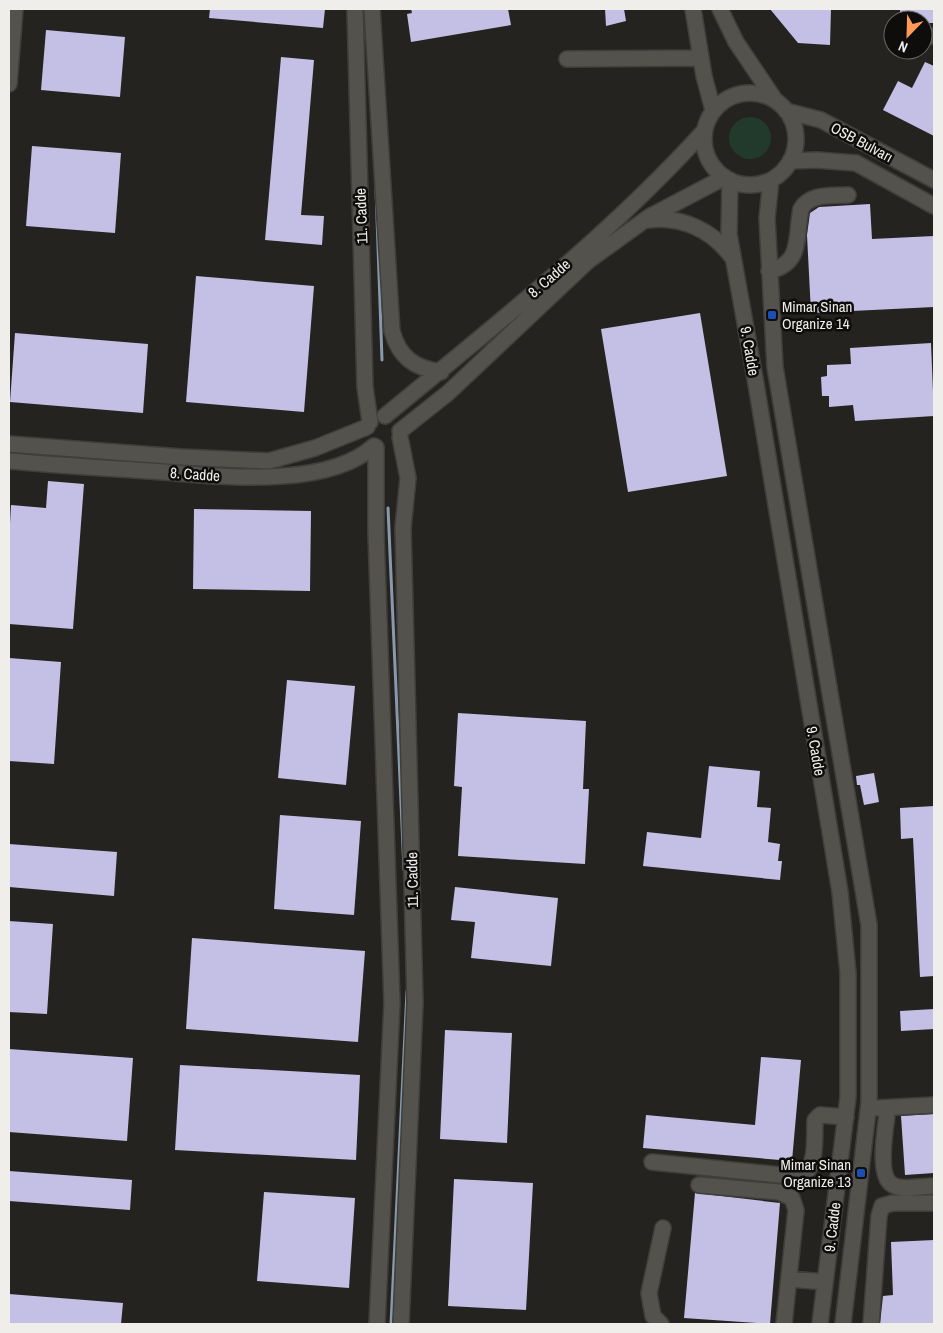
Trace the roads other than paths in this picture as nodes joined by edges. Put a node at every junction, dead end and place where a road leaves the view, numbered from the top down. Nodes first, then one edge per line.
1 (15, 9) edge
2 (355, 9) edge
3 (372, 9) edge
4 (693, 9) edge
5 (720, 9) edge
6 (701, 58) junction
7 (567, 59) dead end
8 (9, 84) edge
9 (781, 106) junction
10 (713, 110) junction
11 (704, 130) junction
12 (790, 161) junction
13 (728, 179) junction
14 (771, 180) junction
15 (934, 180) edge
16 (848, 195) dead end
17 (934, 206) edge
18 (644, 220) junction
19 (733, 258) junction
20 (769, 271) junction
21 (441, 372) junction
22 (385, 416) junction
23 (369, 425) junction
24 (400, 434) junction
25 (9, 444) edge
26 (375, 446) junction
27 (9, 462) edge
28 (934, 1105) edge
29 (868, 1108) junction
30 (888, 1108) junction
31 (846, 1118) junction
32 (652, 1162) dead end
33 (862, 1165) junction
34 (883, 1167) junction
35 (699, 1186) dead end
36 (934, 1186) edge
37 (934, 1203) edge
38 (663, 1228) dead end
39 (852, 1250) junction
40 (876, 1252) junction
41 (789, 1279) junction
42 (825, 1282) junction
43 (377, 1324) edge
44 (401, 1324) edge
45 (661, 1324) edge
46 (784, 1324) edge
47 (820, 1324) edge
48 (843, 1324) edge
49 (871, 1324) edge

1 - 8 lane
2 - 23 lane, 11. Cadde
3 - 21 lane, 11. Cadde
4 - 6 lane
5 - 9 lane
6 - 7 lane
6 - 10 lane
9 - 10 lane
9 - 12 lane
9 - 15 lane, OSB Bulvarı
10 - 11 lane
11 - 13 lane
11 - 21 lane, 8. Cadde
12 - 14 lane
12 - 17 lane, OSB Bulvarı
13 - 14 lane
13 - 18 lane, 8. Cadde
13 - 19 lane, 9. Cadde
14 - 20 lane, 9. Cadde
16 - 20 lane
18 - 19 lane
18 - 24 lane, 8. Cadde
19 - 31 lane, 9. Cadde
20 - 29 lane, 9. Cadde
21 - 22 lane, 8. Cadde
22 - 23 lane
22 - 24 lane
23 - 25 lane, 8. Cadde
23 - 26 lane
24 - 26 lane
24 - 44 lane, 11. Cadde
26 - 27 lane, 8. Cadde
26 - 43 lane, 11. Cadde
28 - 30 lane
29 - 30 lane
29 - 33 lane, 9. Cadde
30 - 34 lane
31 - 32 lane
31 - 42 lane, 9. Cadde
33 - 34 lane
33 - 39 lane, 9. Cadde
34 - 36 lane
35 - 41 lane
37 - 40 lane
38 - 45 lane
39 - 40 lane
39 - 48 lane, 9. Cadde
40 - 49 lane
41 - 42 lane
41 - 46 lane
42 - 47 lane, 9. Cadde

